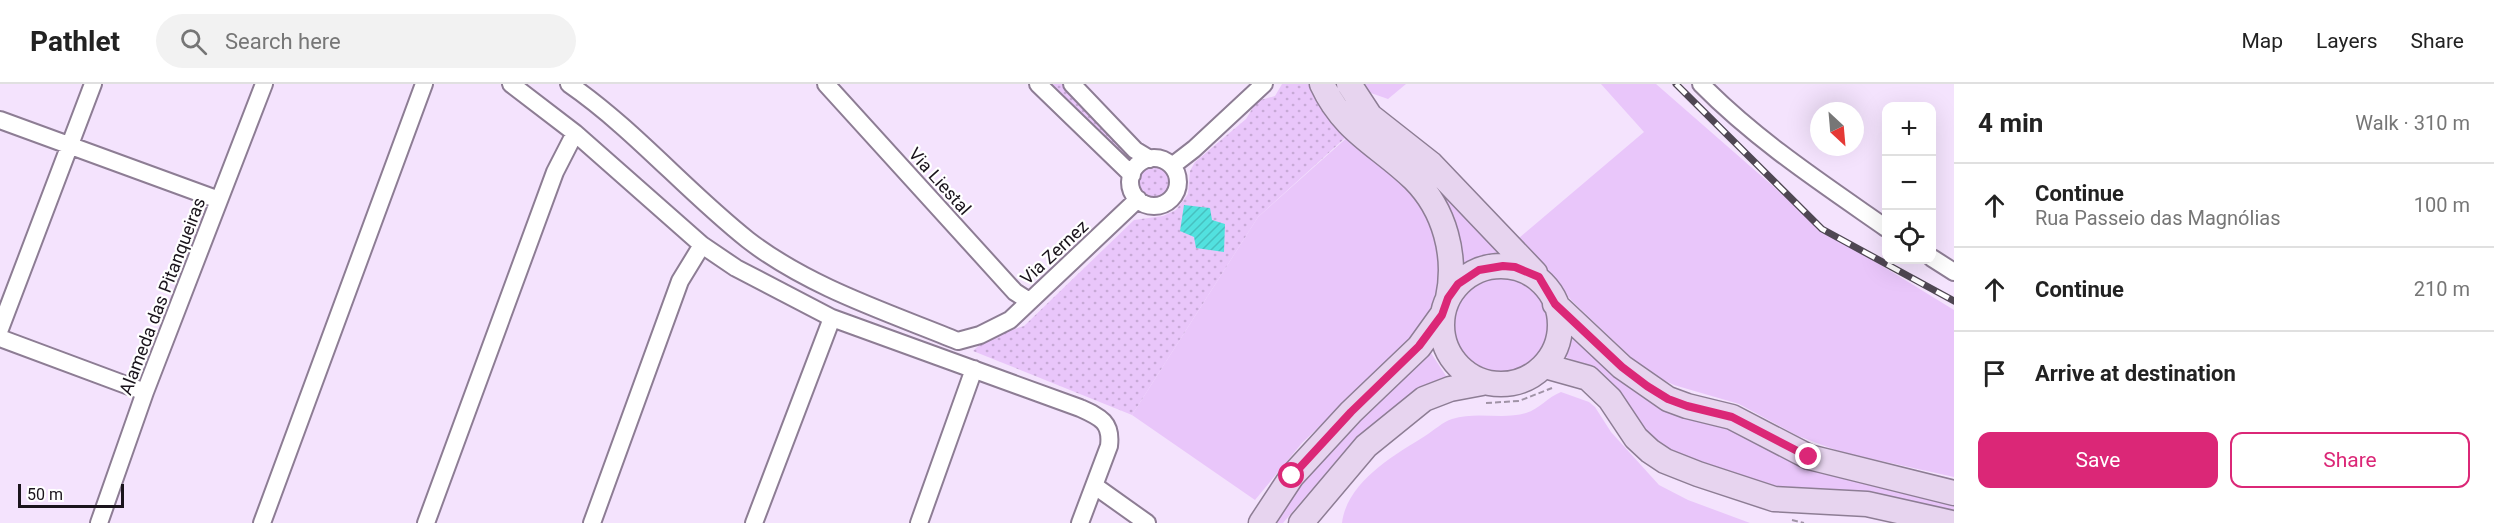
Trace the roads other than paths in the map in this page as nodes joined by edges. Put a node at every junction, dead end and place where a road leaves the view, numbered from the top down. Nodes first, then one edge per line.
1 (93, 84) edge
2 (264, 84) edge
3 (424, 84) edge
4 (512, 84) edge
5 (569, 84) edge
6 (826, 84) edge
7 (1038, 84) edge
8 (1072, 84) edge
9 (1264, 84) edge
10 (1322, 84) edge
11 (1349, 84) edge
12 (1701, 84) edge
13 (587, 89) edge
14 (0, 120) edge
15 (1362, 123) junction
16 (575, 133) junction
17 (70, 147) junction
18 (1150, 159) junction
19 (1172, 166) junction
20 (1132, 175) junction
21 (1138, 199) junction
22 (219, 200) junction
23 (1882, 225) edge
24 (702, 245) junction
25 (1936, 261) edge
26 (1954, 272) edge
27 (1539, 277) junction
28 (1029, 301) junction
29 (1555, 304) junction
30 (1445, 306) junction
31 (832, 318) junction
32 (0, 329) edge
33 (0, 338) edge
34 (974, 369) junction
35 (1552, 375) junction
36 (145, 392) junction
37 (1482, 393) junction
38 (1095, 486) junction
39 (1954, 493) edge
40 (99, 523) edge
41 (262, 523) edge
42 (426, 523) edge
43 (592, 523) edge
44 (754, 523) edge
45 (919, 523) edge
46 (1080, 523) edge
47 (1148, 523) edge
48 (1261, 523) edge
49 (1301, 523) edge
50 (1952, 523) edge

1 - 17 street
2 - 22 street, Alameda das Pitanqueiras
3 - 41 street
4 - 16 street
5 - 13 street, Via Zernez
6 - 28 street, Via Liestal
7 - 20 street
8 - 18 street
9 - 19 street
10 - 15 street
11 - 15 street
12 - 23 street
13 - 28 street, Via Zernez
14 - 17 street
15 - 27 street
15 - 30 street
16 - 24 street
16 - 42 street
17 - 22 street
17 - 32 street
18 - 19 street
18 - 20 street
19 - 21 street
20 - 21 street
21 - 28 street, Via Zernez
22 - 36 street, Alameda das Pitanqueiras
24 - 31 street
24 - 43 street
25 - 26 street
27 - 29 street
27 - 30 street
29 - 35 street
29 - 39 street
30 - 37 street
30 - 48 street
31 - 34 street
31 - 44 street
33 - 36 street
34 - 38 street
34 - 45 street
35 - 37 street
35 - 50 street
36 - 40 street, Alameda das Pitanqueiras
37 - 49 street
38 - 46 street
38 - 47 street

